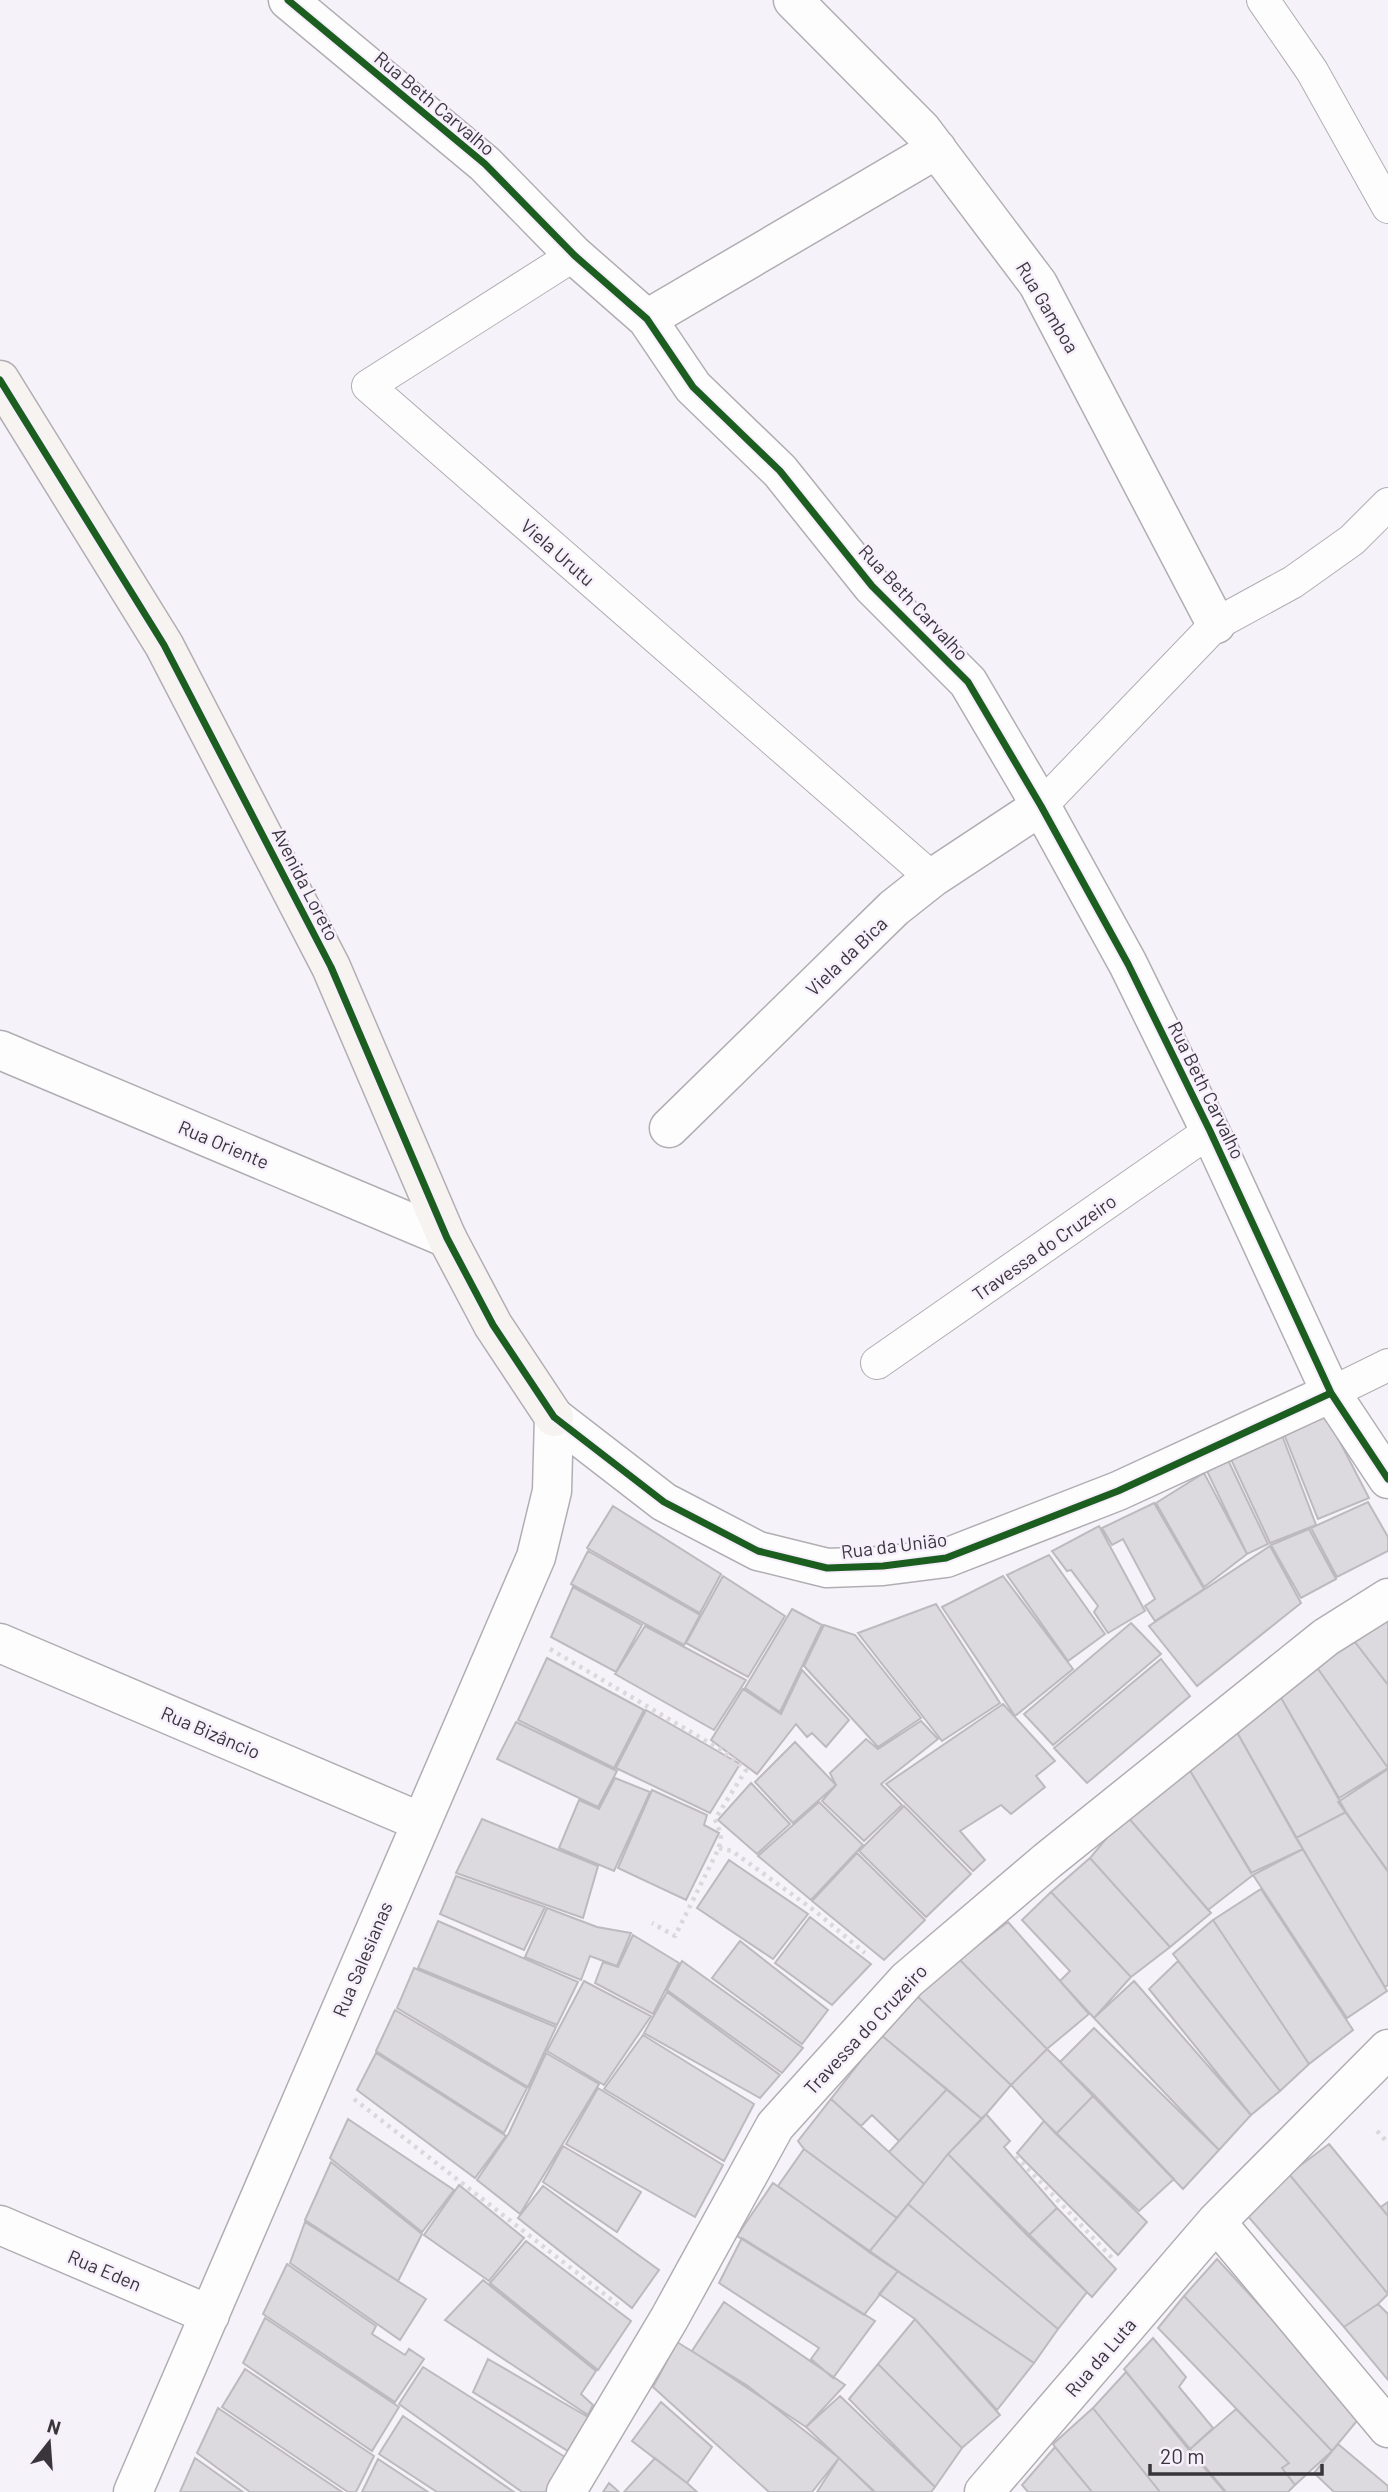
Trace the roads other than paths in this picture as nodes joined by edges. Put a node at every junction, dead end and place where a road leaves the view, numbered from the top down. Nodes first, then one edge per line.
1 (793, 0) edge
2 (1263, 0) edge
3 (307, 6) edge
4 (937, 149) junction
5 (1388, 207) edge
6 (573, 255) junction
7 (647, 319) junction
8 (0, 380) edge
9 (1388, 504) edge
10 (1216, 624) junction
11 (1041, 806) junction
12 (932, 878) junction
13 (0, 1050) edge
14 (669, 1128) dead end
15 (1210, 1131) junction
16 (447, 1238) junction
17 (877, 1363) dead end
18 (1388, 1365) edge
19 (1331, 1393) junction
20 (554, 1417) junction
21 (1388, 1479) edge
22 (1388, 1598) edge
23 (0, 1643) edge
24 (421, 1822) junction
25 (1388, 2049) edge
26 (1216, 2222) junction
27 (0, 2225) edge
28 (209, 2315) junction
29 (1388, 2428) edge
30 (133, 2492) edge
31 (566, 2492) edge
32 (984, 2492) edge

1 - 4 street, Rua Gamboa
2 - 5 lane
3 - 6 street, Rua Beth Carvalho
4 - 7 street
4 - 10 street, Rua Gamboa
6 - 7 street, Rua Beth Carvalho
6 - 12 lane, Viela Urutu
7 - 11 street, Rua Beth Carvalho
8 - 16 street, Avenida Loreto
9 - 10 lane
10 - 11 lane
11 - 12 street, Viela da Bica
11 - 15 street, Rua Beth Carvalho
12 - 14 street, Viela da Bica
13 - 16 street, Rua Oriente
15 - 17 lane, Travessa do Cruzeiro
15 - 19 street, Rua Beth Carvalho
16 - 20 street, Avenida Loreto
18 - 19 lane
19 - 20 street, Rua da União
19 - 21 street, Rua Beth Carvalho
20 - 24 street, Rua Salesianas
22 - 31 street, Travessa do Cruzeiro
23 - 24 street, Rua Bizâncio
24 - 28 street, Rua Salesianas
25 - 26 street, Rua da Luta
26 - 29 street
26 - 32 street, Rua da Luta
27 - 28 street, Rua Eden
28 - 30 street, Rua Salesianas

